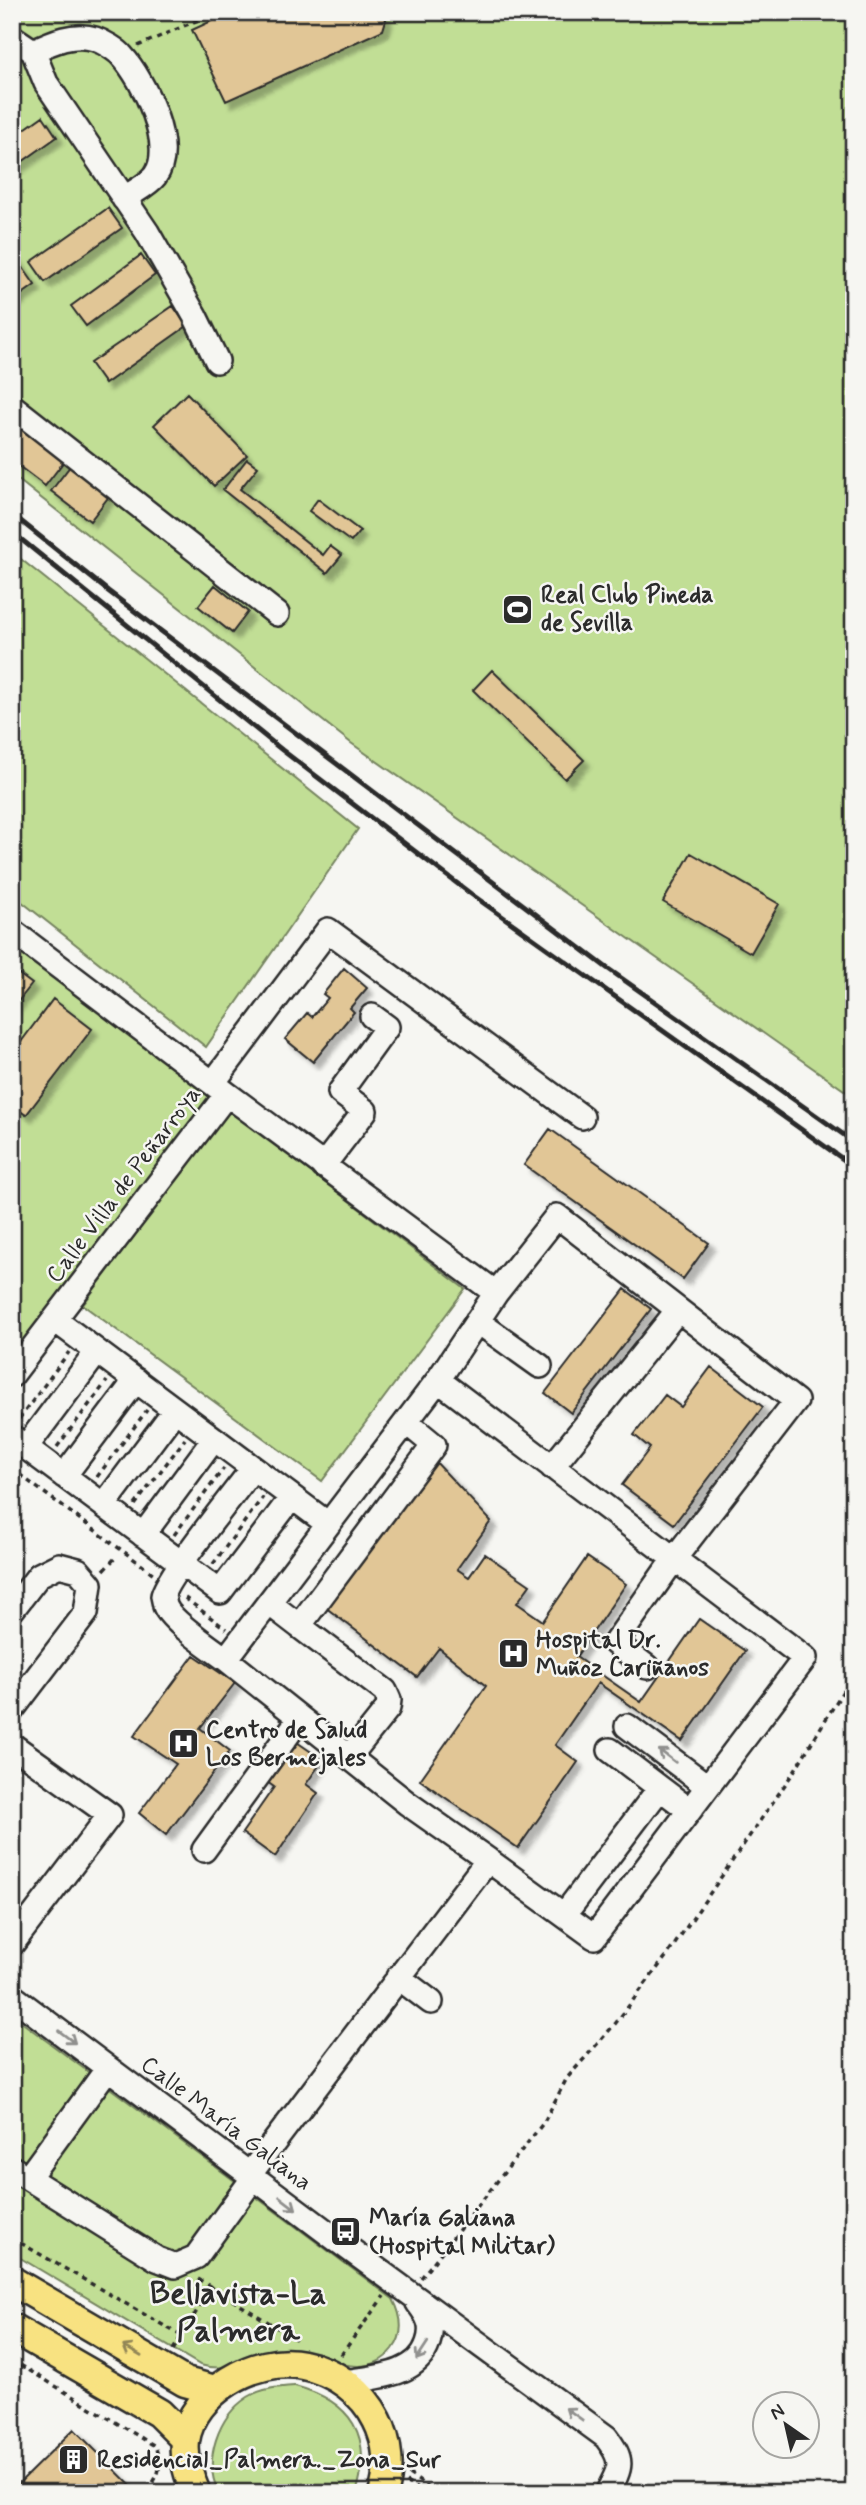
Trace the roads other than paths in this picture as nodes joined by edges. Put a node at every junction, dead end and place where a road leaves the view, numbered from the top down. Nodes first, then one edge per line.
1 (12, 37) edge
2 (33, 51) junction
3 (124, 199) junction
4 (217, 361) dead end
5 (12, 405) edge
6 (278, 614) dead end
7 (12, 932) edge
8 (372, 1016) dead end
9 (216, 1086) junction
10 (582, 1117) dead end
11 (323, 1166) junction
12 (496, 1293) junction
13 (677, 1310) junction
14 (55, 1320) junction
15 (477, 1321) junction
16 (88, 1345) junction
17 (541, 1366) dead end
18 (12, 1376) edge
19 (136, 1380) junction
20 (438, 1380) junction
21 (166, 1403) junction
22 (406, 1422) junction
23 (215, 1439) junction
24 (19, 1442) edge
25 (552, 1466) junction
26 (253, 1468) junction
27 (64, 1476) junction
28 (283, 1490) junction
29 (95, 1499) junction
30 (328, 1524) junction
31 (143, 1535) junction
32 (674, 1559) junction
33 (181, 1563) junction
34 (268, 1603) junction
35 (12, 1610) edge
36 (299, 1626) junction
37 (226, 1659) junction
38 (647, 1667) dead end
39 (12, 1710) edge
40 (300, 1718) junction
41 (627, 1726) dead end
42 (12, 1745) edge
43 (610, 1750) dead end
44 (349, 1757) junction
45 (707, 1786) junction
46 (660, 1788) junction
47 (689, 1810) junction
48 (204, 1850) dead end
49 (488, 1860) junction
50 (565, 1916) junction
51 (12, 1944) edge
52 (398, 1977) junction
53 (12, 1996) edge
54 (430, 2002) dead end
55 (108, 2068) junction
56 (20, 2173) edge
57 (252, 2176) junction
58 (12, 2281) edge
59 (402, 2288) junction
60 (12, 2328) edge
61 (339, 2373) junction
62 (215, 2390) junction
63 (186, 2439) junction
64 (186, 2485) edge
65 (386, 2491) edge
66 (607, 2493) edge

1 - 2 street
2 - 3 street
2 - 3 street
3 - 4 street
5 - 6 street
7 - 9 street
8 - 11 street
9 - 10 street, Calle Villa de Peñarroya
9 - 11 street
9 - 14 street, Calle Villa de Peñarroya
11 - 12 street
12 - 13 street
12 - 15 street
13 - 25 street
13 - 32 street
14 - 16 street
14 - 18 street, Calle Villa de Peñarroya
15 - 17 street
15 - 20 street
16 - 19 street
16 - 24 street
19 - 21 street
19 - 27 street
20 - 22 street
20 - 25 street
21 - 23 street
21 - 29 street
22 - 30 street
22 - 36 street
23 - 26 street
23 - 31 street
24 - 27 street
25 - 32 street
26 - 28 street
26 - 33 street
27 - 29 street
28 - 30 street
28 - 33 street
29 - 31 street
30 - 34 street
31 - 33 street
32 - 38 street
32 - 45 street
33 - 37 street
34 - 36 street
34 - 37 street
35 - 39 street
36 - 44 street
37 - 40 street
40 - 44 street
40 - 48 street
45 -> 41 street
42 - 51 street
43 - 46 street
44 - 49 street
45 - 47 street
46 - 47 street
46 - 50 street
47 - 50 street
49 - 50 street
49 - 52 street
52 - 54 street
52 - 57 street
53 -> 55 street, Calle María Galiana
55 - 56 street
55 - 57 street, Calle María Galiana
56 - 57 street
57 -> 59 street, Calle María Galiana
62 -> 58 main road
59 -> 61 street, Calle María Galiana
66 -> 59 street, Calle María Galiana
60 - 63 main road
61 - 62 main road
61 - 65 main road
62 - 63 main road
63 - 64 main road

